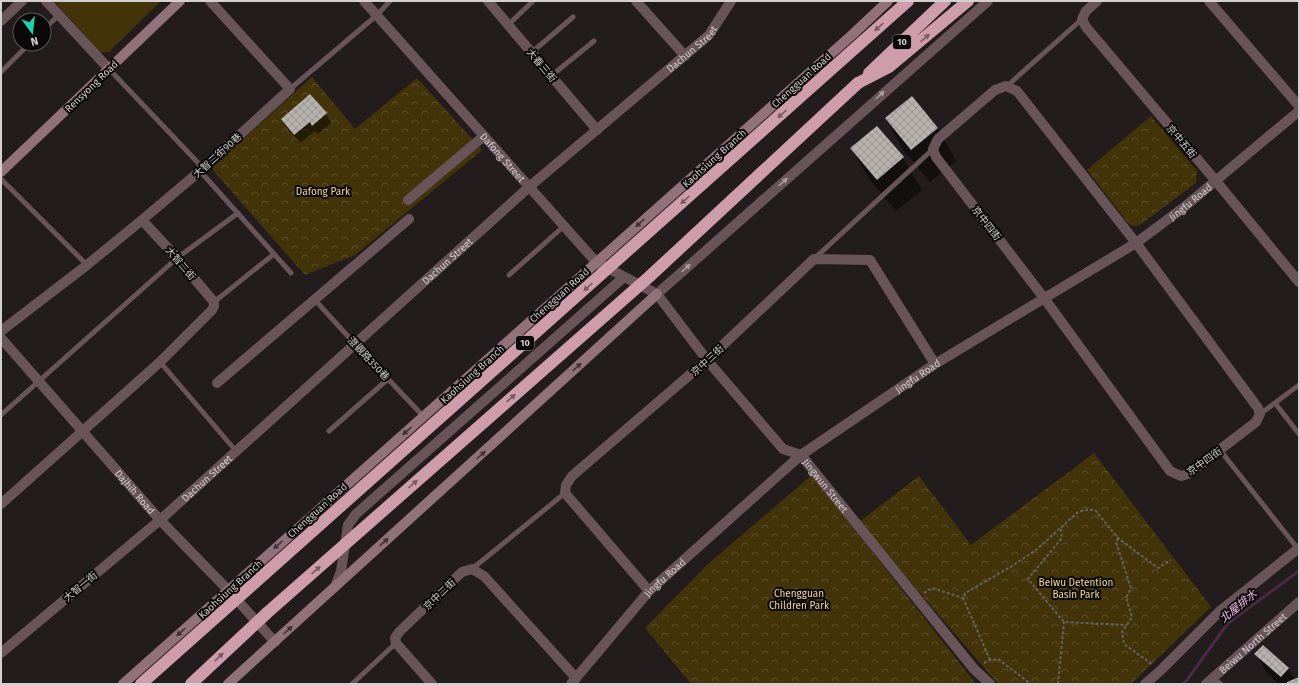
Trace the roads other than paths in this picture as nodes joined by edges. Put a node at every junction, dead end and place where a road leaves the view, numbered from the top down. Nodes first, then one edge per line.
1 (22, 1) edge
2 (46, 1) edge
3 (180, 1) edge
4 (210, 1) edge
5 (364, 1) edge
6 (390, 1) edge
7 (488, 1) edge
8 (534, 1) edge
9 (636, 1) edge
10 (731, 1) edge
11 (888, 1) edge
12 (908, 1) edge
13 (945, 1) edge
14 (968, 1) edge
15 (988, 1) edge
16 (1097, 1) edge
17 (1209, 1) edge
18 (58, 15) junction
19 (377, 15) junction
20 (572, 17) dead end
21 (1082, 19) junction
22 (1, 21) edge
23 (52, 21) edge
24 (508, 25) junction
25 (594, 41) dead end
26 (21, 52) edge
27 (531, 52) junction
28 (685, 56) junction
29 (109, 69) junction
30 (1, 72) edge
31 (551, 76) junction
32 (858, 83) junction
33 (1006, 86) junction
34 (290, 89) junction
35 (1299, 106) edge
36 (1299, 111) edge
37 (597, 130) junction
38 (484, 136) junction
39 (933, 149) junction
40 (202, 169) junction
41 (1, 172) edge
42 (1, 179) edge
43 (1215, 180) junction
44 (529, 187) junction
45 (408, 200) dead end
46 (238, 213) junction
47 (409, 219) dead end
48 (142, 220) junction
49 (564, 226) junction
50 (1136, 243) junction
51 (274, 254) junction
52 (177, 258) junction
53 (814, 259) junction
54 (596, 262) junction
55 (87, 265) junction
56 (291, 273) dead end
57 (509, 275) dead end
58 (624, 277) junction
59 (1299, 282) edge
60 (657, 294) junction
61 (1044, 298) junction
62 (315, 300) junction
63 (214, 302) junction
64 (1, 331) edge
65 (1, 338) edge
66 (355, 344) junction
67 (707, 360) junction
68 (160, 362) junction
69 (935, 364) junction
70 (388, 379) junction
71 (38, 381) junction
72 (217, 383) dead end
73 (1299, 385) edge
74 (1275, 403) junction
75 (1260, 414) junction
76 (1, 415) edge
77 (423, 416) junction
78 (82, 431) junction
79 (329, 431) dead end
80 (1299, 434) edge
81 (1220, 450) junction
82 (236, 451) junction
83 (800, 456) junction
84 (565, 493) junction
85 (1, 504) edge
86 (160, 520) junction
87 (1299, 548) edge
88 (472, 570) junction
89 (335, 588) junction
90 (228, 590) junction
91 (649, 591) junction
92 (1299, 602) edge
93 (275, 642) junction
94 (396, 643) junction
95 (1, 653) edge
96 (576, 682) edge
97 (1213, 682) edge
98 (123, 684) edge
99 (142, 684) edge
100 (191, 684) edge
101 (228, 684) edge
102 (352, 684) edge
103 (432, 684) edge
104 (989, 684) edge
105 (1145, 684) edge

1 - 22 street
2 - 18 street
3 - 29 street, Rensyong Road
4 - 34 street
5 - 19 street, Dafong Street
6 - 19 lane
7 - 24 street, 大春三街
8 - 24 lane
9 - 28 street
10 - 28 street, Dachun Street
11 -> 54 street, Chengguan Road
12 -> 99 highway, Kaohsiung Branch / 10, bridge
13 - 32 highway, 10
32 -> 14 highway
60 -> 15 street
16 - 21 street
17 - 35 street
18 - 23 lane
18 - 29 street
19 - 34 lane
19 - 38 street, Dafong Street
20 - 27 lane
21 - 33 lane
21 - 43 street, 京中五街
24 - 27 street, 大春三街
25 - 31 lane
26 - 30 lane
27 - 31 street, 大春三街
28 - 37 street, Dachun Street
29 - 40 lane
29 - 41 street, Rensyong Road
31 - 37 street, 大春三街
100 -> 32 highway, 10, bridge
33 - 39 street
33 - 50 street
34 - 40 street, 大智二街90巷
36 - 43 street, Jingfu Road
37 - 44 street, Dachun Street
38 - 44 street, Dafong Street
38 - 45 street
39 - 53 lane
39 - 61 street, 京中四街
40 - 46 lane
40 - 48 street, 大智二街90巷
42 - 55 lane
43 - 50 street, Jingfu Road
43 - 59 street, 京中五街
44 - 49 street, Dafong Street
44 - 66 street, Dachun Street
46 - 51 lane
46 - 52 lane
47 - 62 street
48 - 52 street, 大智二街
48 - 55 street
49 - 54 street, Dafong Street
49 - 57 lane
50 - 61 street, Jingfu Road
50 - 75 street
51 - 56 lane
51 - 63 lane
52 - 63 street, 大智二街
52 - 71 lane
53 - 67 street, 京中三街
53 - 69 street
54 - 58 street, Dafong Street
54 - 77 street, Chengguan Road
55 - 64 street
58 - 60 street, Dafong Street
58 - 89 street
60 - 67 street, Jingwun Street
89 -> 60 street
61 - 69 street, Jingfu Road
61 - 81 street, 京中四街
62 - 66 lane, 澄觀路350巷
62 - 72 street
63 - 68 street
65 - 71 street, Dajhih Road
66 - 70 lane, 澄觀路350巷
66 - 82 street, Dachun Street
67 - 83 street, Jingwun Street
67 - 84 street, 京中三街
68 - 78 street
68 - 82 lane
69 - 83 street, Jingfu Road
70 - 77 lane, 澄觀路350巷
70 - 79 lane
71 - 76 lane
71 - 78 street, Dajhih Road
73 - 74 lane
74 - 75 lane
74 - 80 lane
75 - 81 street, 京中四街
77 -> 90 street, Chengguan Road
78 - 85 street
78 - 86 street, Dajhih Road
81 - 87 lane
82 - 86 street, Dachun Street
83 - 91 street, Jingfu Road
83 - 104 street, Jingwun Street
84 - 88 lane
84 - 91 street
86 - 90 street, Dajhih Road
86 - 95 street, 大智一街
87 - 105 street
88 - 94 street, 京中二街
88 - 96 street
93 -> 89 street
90 - 93 street, Dajhih Road
90 -> 98 street, Chengguan Road
91 - 96 street, Jingfu Road
92 - 97 street, Beiwu North Street
93 - 101 street
94 - 102 lane
94 - 103 street

